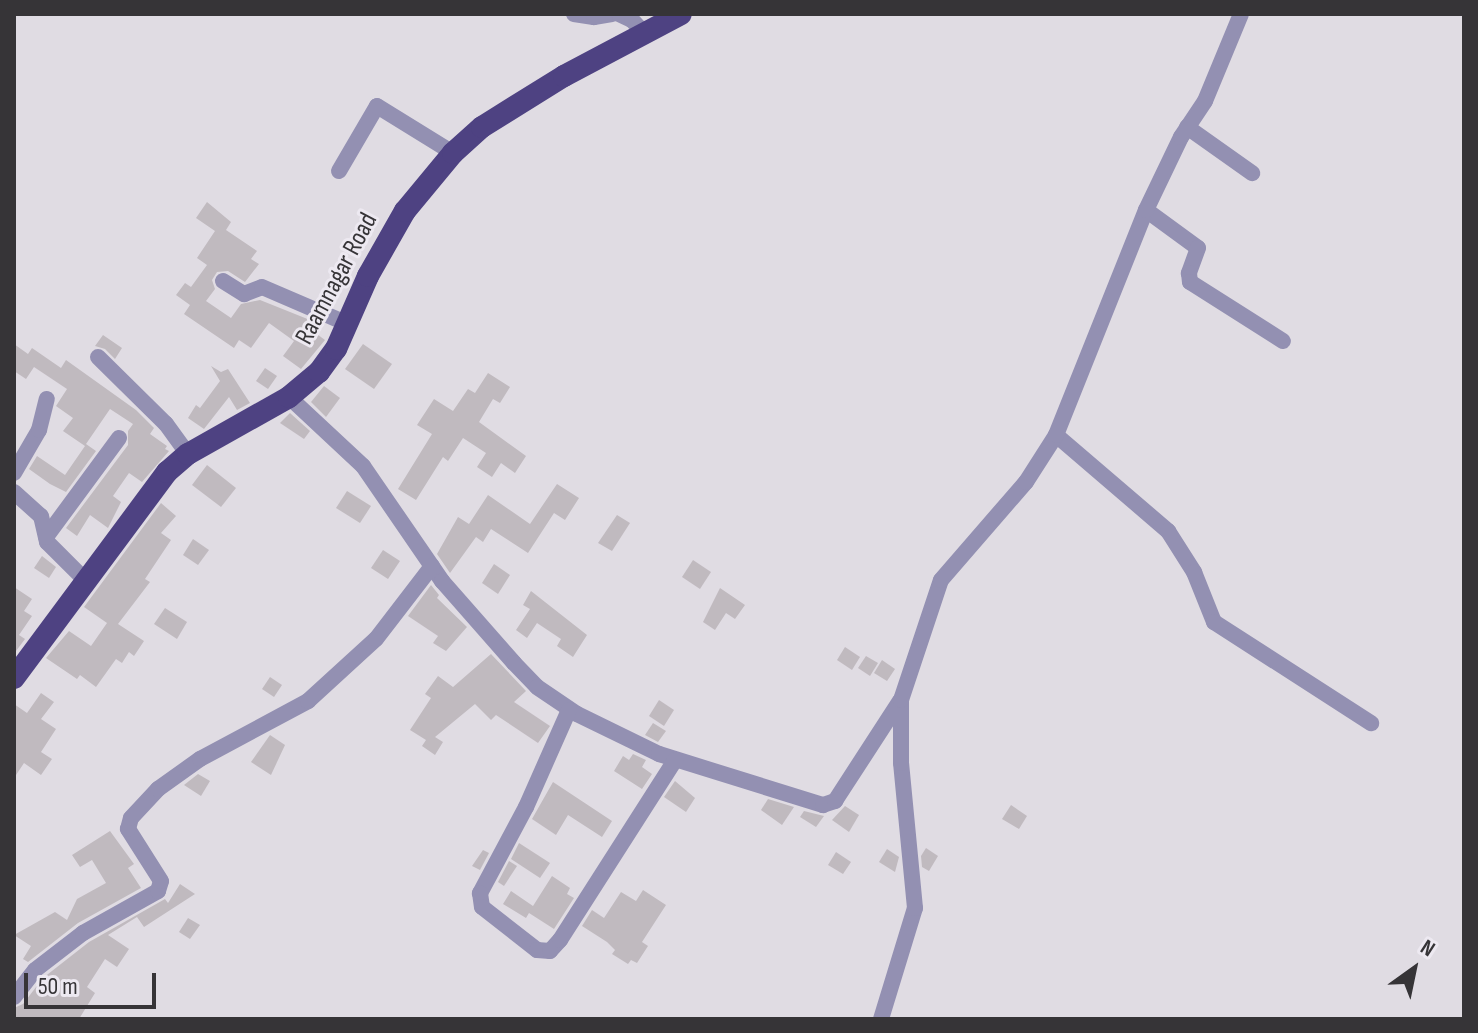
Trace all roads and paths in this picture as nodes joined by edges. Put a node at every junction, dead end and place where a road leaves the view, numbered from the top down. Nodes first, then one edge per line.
1 (574, 14) edge
2 (612, 14) edge
3 (619, 14) edge
4 (681, 14) edge
5 (1241, 14) edge
6 (645, 34) junction
7 (1187, 127) junction
8 (453, 153) junction
9 (339, 171) dead end
10 (1252, 173) dead end
11 (1146, 210) junction
12 (223, 281) dead end
13 (348, 324) junction
14 (1283, 341) dead end
15 (98, 357) dead end
16 (289, 397) junction
17 (47, 399) dead end
18 (1056, 435) junction
19 (119, 438) dead end
20 (188, 454) junction
21 (14, 473) edge
22 (14, 492) edge
23 (46, 537) junction
24 (432, 566) junction
25 (85, 580) junction
26 (14, 678) edge
27 (901, 700) junction
28 (569, 710) junction
29 (1371, 723) dead end
30 (675, 760) junction
31 (14, 997) edge
32 (881, 1019) edge

1 - 2 street
3 - 6 street
4 - 6 highway, Raamnagar Road
5 - 7 street
6 - 8 highway, Raamnagar Road
7 - 10 street
7 - 11 street
8 - 9 street
8 - 13 highway, Raamnagar Road
11 - 14 street
11 - 18 street
12 - 13 street
13 - 16 highway, Raamnagar Road
15 - 20 street
16 - 20 highway, Raamnagar Road
16 - 24 street
17 - 21 street
18 - 27 street
18 - 29 street
19 - 23 street
20 - 25 highway, Raamnagar Road
22 - 23 street
23 - 25 street
24 - 28 street
24 - 31 street
25 - 26 highway, Raamnagar Road
27 - 30 street
27 - 32 street
28 - 30 street
28 - 30 street

